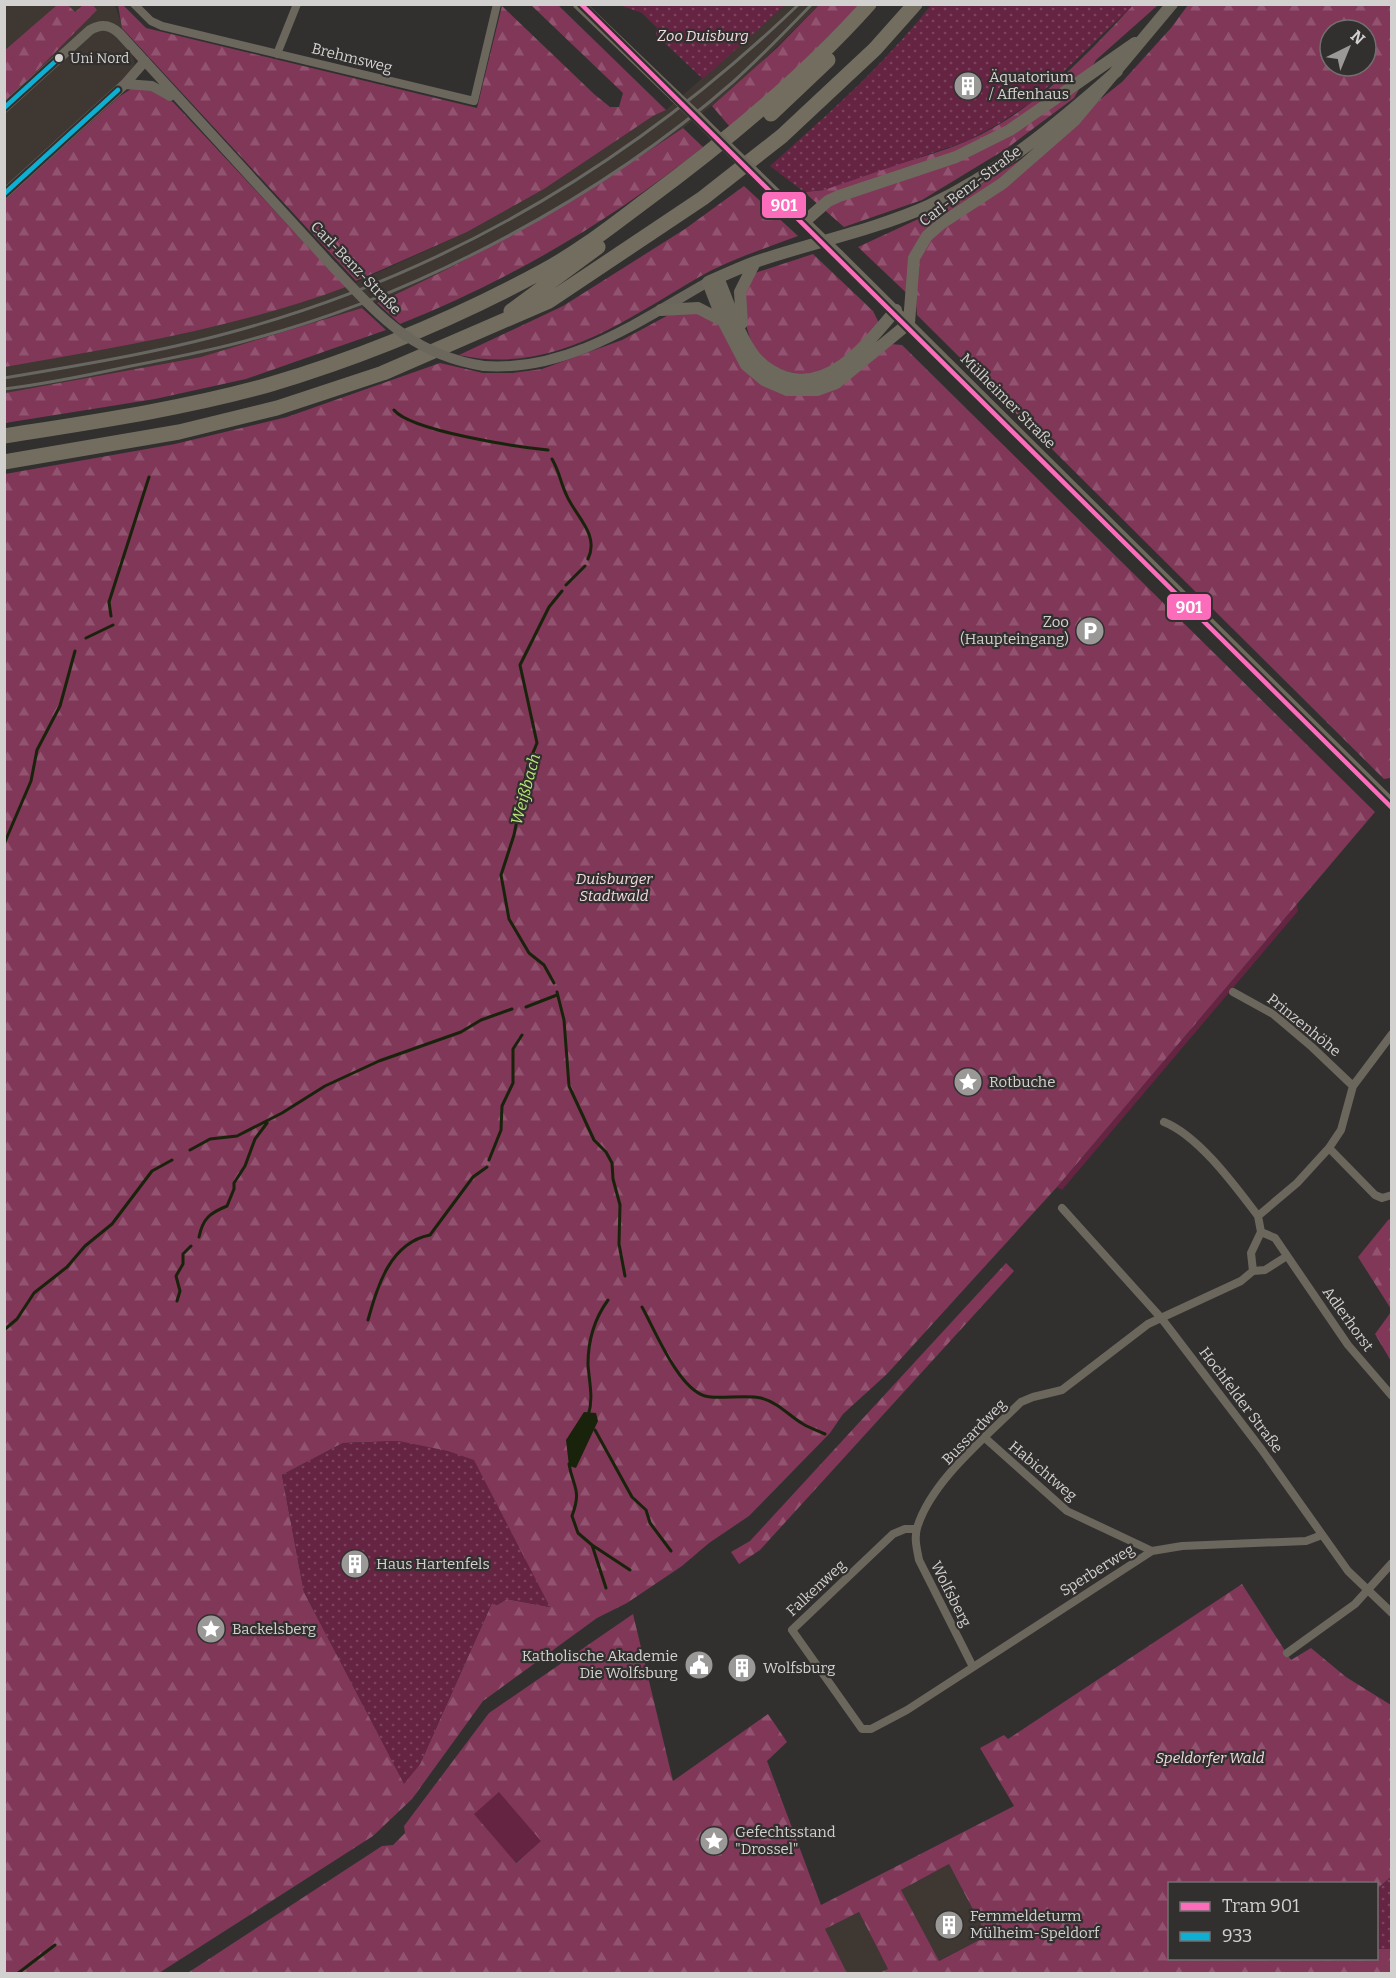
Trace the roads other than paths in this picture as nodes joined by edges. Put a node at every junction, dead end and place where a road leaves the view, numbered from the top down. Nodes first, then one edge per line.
1 (134, 4) edge
2 (297, 4) edge
3 (497, 4) edge
4 (579, 4) edge
5 (586, 4) edge
6 (869, 4) edge
7 (880, 4) edge
8 (915, 4) edge
9 (1172, 4) edge
10 (601, 24) junction
11 (1151, 33) junction
12 (277, 54) junction
13 (145, 62) junction
14 (1117, 71) junction
15 (125, 84) junction
16 (4, 108) edge
17 (187, 110) junction
18 (4, 194) edge
19 (807, 225) junction
20 (755, 262) junction
21 (713, 280) junction
22 (661, 310) junction
23 (896, 310) junction
24 (723, 321) junction
25 (909, 323) junction
26 (490, 327) junction
27 (743, 336) junction
28 (4, 436) edge
29 (4, 462) edge
30 (1391, 804) edge
31 (1233, 992) dead end
32 (1392, 1034) edge
33 (1353, 1086) junction
34 (1164, 1122) dead end
35 (1329, 1148) junction
36 (1392, 1195) edge
37 (1062, 1208) dead end
38 (1258, 1216) junction
39 (1261, 1232) junction
40 (1287, 1256) junction
41 (1253, 1271) junction
42 (1162, 1319) junction
43 (1392, 1396) edge
44 (985, 1438) junction
45 (916, 1530) junction
46 (1322, 1535) junction
47 (1152, 1551) junction
48 (1392, 1563) edge
49 (1367, 1592) junction
50 (1392, 1613) edge
51 (1287, 1653) dead end
52 (973, 1667) junction

1 - 12 street, Brehmsweg
2 - 12 street
3 - 12 street, Brehmsweg
4 - 10 main road, Mülheimer Straße
5 - 10 main road, Mülheimer Straße
6 - 28 highway
7 - 26 highway
8 - 26 highway
9 - 11 main road, Carl-Benz-Straße
10 - 19 main road, Mülheimer Straße, bridge
11 - 14 main road, Carl-Benz-Straße
11 - 19 main road
13 - 15 street
13 - 16 street, Carl-Benz-Straße
13 - 17 street, Carl-Benz-Straße
14 - 20 main road, Carl-Benz-Straße
14 - 25 main road, Carl-Benz-Straße
15 - 17 street, Carl-Benz-Straße
15 - 18 street
17 - 22 street, Carl-Benz-Straße, bridge
19 - 23 main road, Mülheimer Straße, bridge
20 - 21 main road, Carl-Benz-Straße
20 - 27 main road
21 - 22 street, Carl-Benz-Straße
21 - 24 main road
21 - 27 main road
22 - 24 main road
23 - 25 main road, Mülheimer Straße
23 - 27 main road
24 - 25 main road
25 - 30 main road, Mülheimer Straße
26 - 29 highway
31 - 33 street, Prinzenhöhe
32 - 33 street
33 - 35 street
34 - 38 street
35 - 36 street
35 - 38 street
37 - 42 street, Hochfelder Straße
38 - 39 street
39 - 40 street
39 - 41 street
40 - 41 street
40 - 43 street, Adlerhorst
41 - 42 street
42 - 44 street, Bussardweg
42 - 46 street, Hochfelder Straße
44 - 45 street, Bussardweg
44 - 47 street, Habichtweg
45 - 52 street, Wolfsberg
45 - 52 street, Falkenweg
46 - 47 street, Sperberweg
46 - 49 street, Hochfelder Straße
47 - 52 street, Sperberweg
48 - 49 street
49 - 50 street, Hochfelder Straße
49 - 51 street

